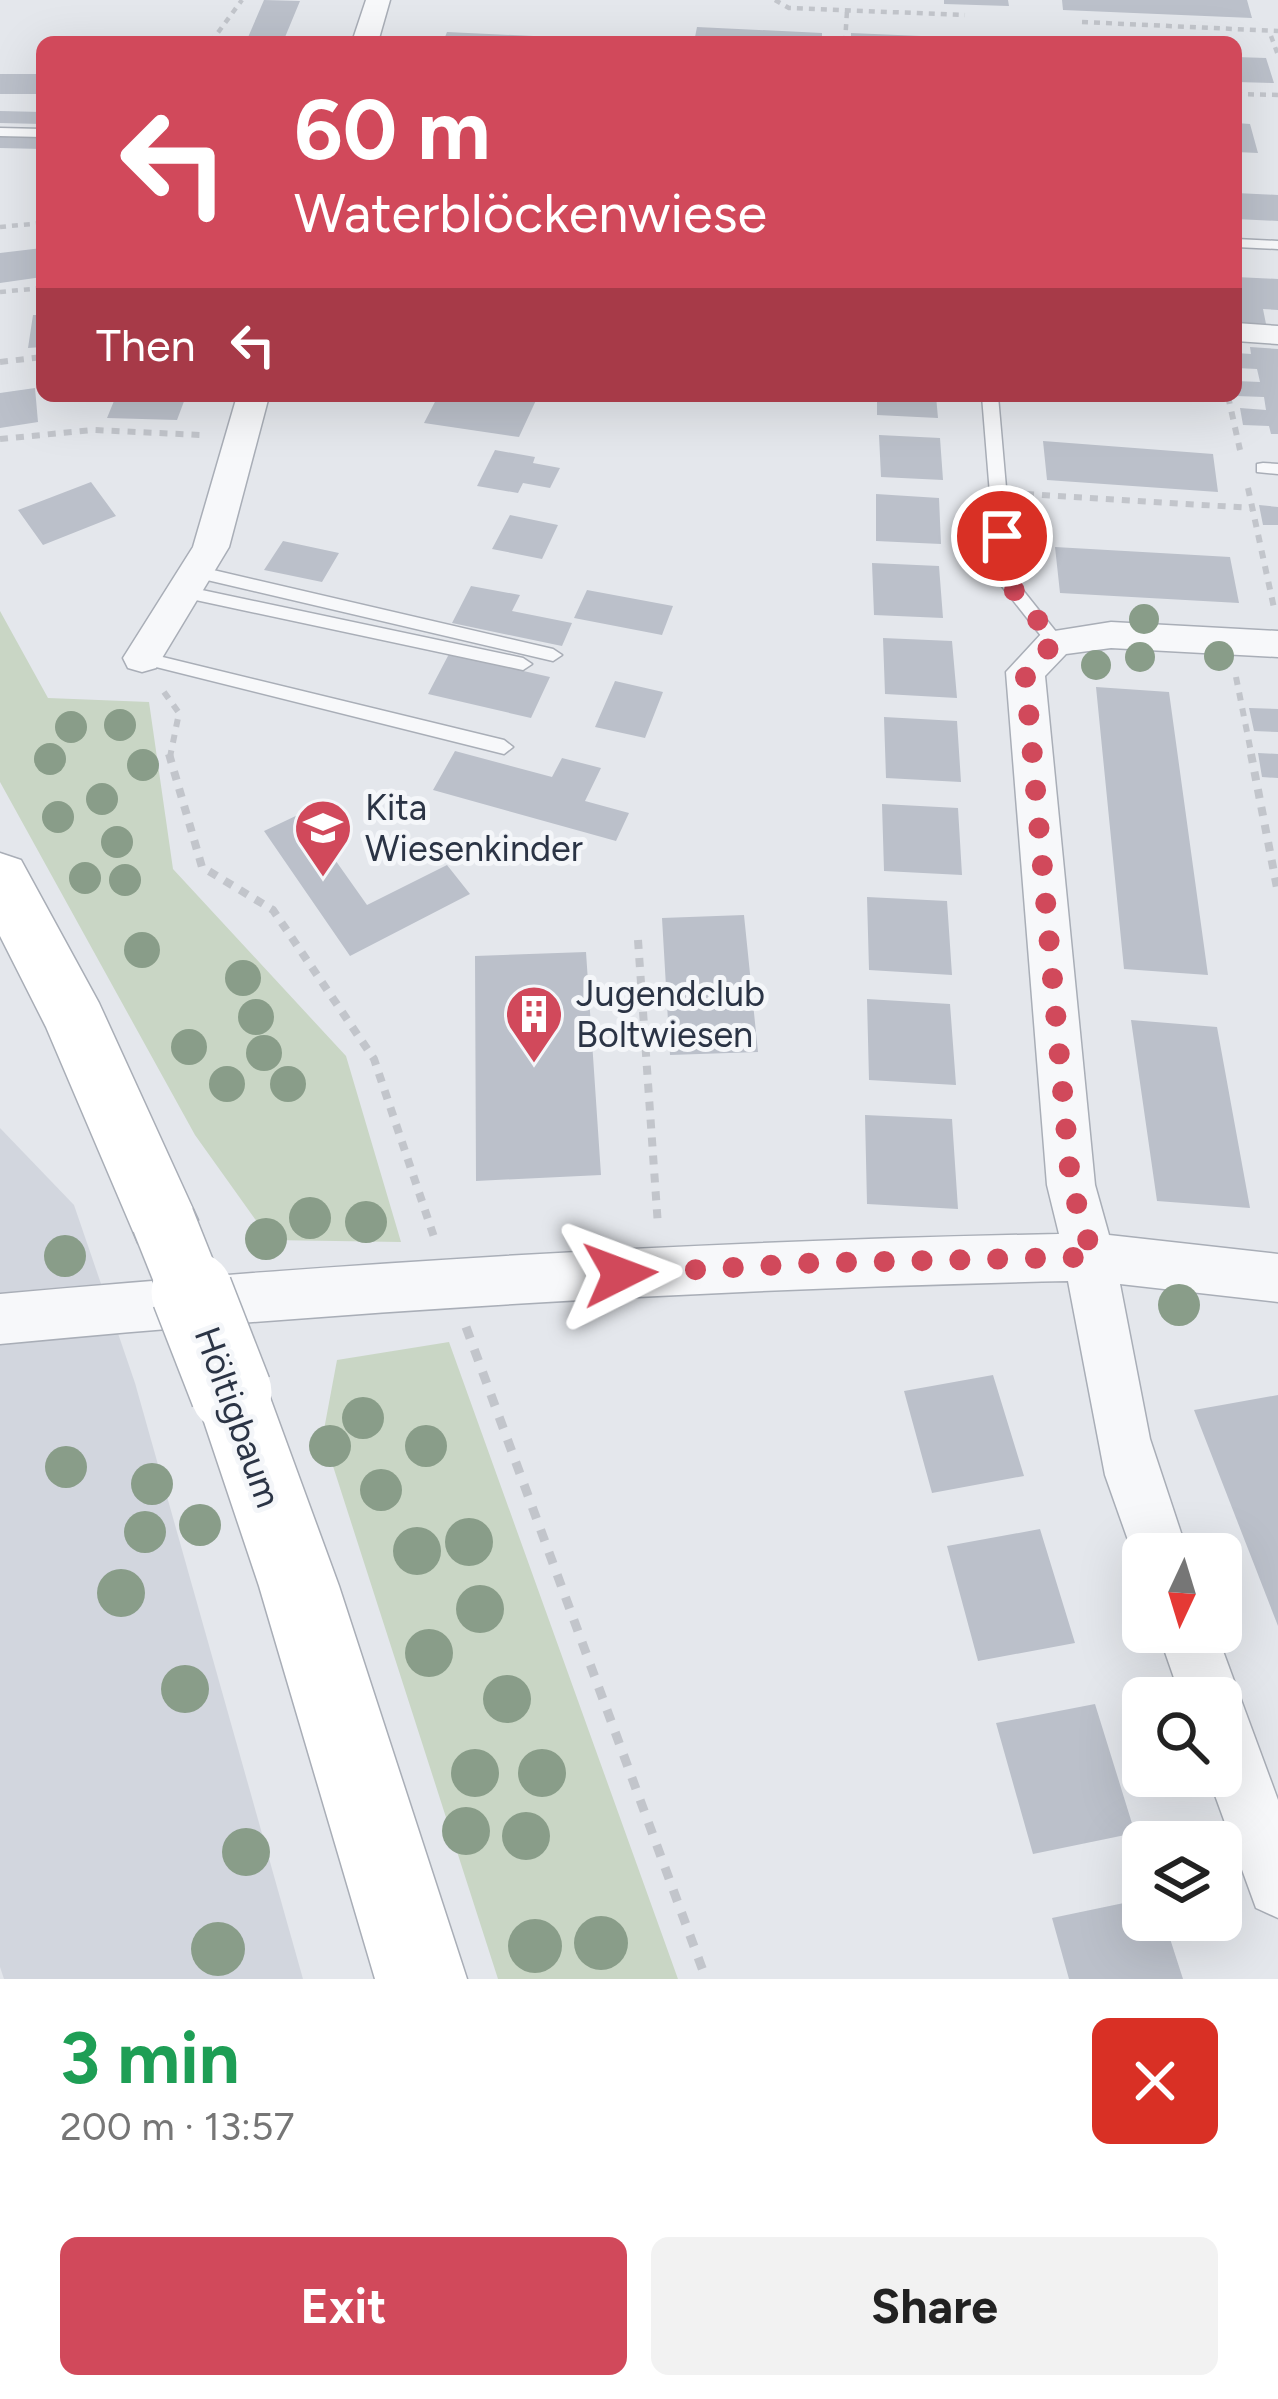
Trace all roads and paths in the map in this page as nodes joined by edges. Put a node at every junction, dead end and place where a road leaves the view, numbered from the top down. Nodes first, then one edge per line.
1 (242, 0) edge
2 (378, 0) edge
3 (775, 0) edge
4 (833, 0) edge
5 (832, 10) junction
6 (847, 10) junction
7 (964, 15) dead end
8 (1082, 22) dead end
9 (1278, 31) edge
10 (215, 36) edge
11 (366, 36) edge
12 (845, 36) edge
13 (1271, 36) dead end
14 (1278, 55) edge
15 (1242, 94) edge
16 (1278, 95) edge
17 (0, 132) edge
18 (36, 133) edge
19 (36, 224) edge
20 (0, 227) edge
21 (1242, 243) edge
22 (1278, 245) edge
23 (36, 289) edge
24 (0, 292) edge
25 (1242, 332) edge
26 (1278, 335) edge
27 (36, 358) edge
28 (0, 362) edge
29 (251, 402) edge
30 (991, 402) edge
31 (1229, 402) edge
32 (242, 436) junction
33 (0, 440) edge
34 (1243, 463) dead end
35 (1247, 485) dead end
36 (998, 493) junction
37 (1252, 508) junction
38 (189, 582) junction
39 (1278, 627) edge
40 (1228, 641) junction
41 (1055, 642) junction
42 (1278, 644) edge
43 (553, 655) dead end
44 (142, 658) joint
45 (523, 664) dead end
46 (504, 747) dead end
47 (0, 877) edge
48 (1278, 893) edge
49 (638, 940) dead end
50 (1093, 1257) junction
51 (662, 1271) junction
52 (1278, 1278) edge
53 (0, 1319) edge
54 (1152, 1533) edge
55 (1242, 1785) edge
56 (1278, 1886) edge
57 (421, 1979) edge

1 - 10 path
2 - 11 street
3 - 5 path
4 - 5 path
5 - 6 path
6 - 7 path
6 - 12 path
8 - 9 path
13 - 14 path
15 - 16 path
17 - 18 lane
19 - 20 path
21 - 22 lane
23 - 24 path
25 - 26 street
27 - 28 path
29 - 32 street
30 - 36 lane
31 - 34 path
32 - 33 path
32 - 38 street
35 - 37 path
36 - 37 path
36 - 41 lane
37 - 39 path
38 - 43 lane
38 - 44 street
38 - 45 lane
40 - 41 street
40 - 42 street
40 - 48 path
41 - 50 street
44 - 46 lane
47 - 57 main road, Höltigbaum, bridge
49 - 51 path
50 - 51 street
50 - 52 street
50 - 54 street
51 - 53 street
55 - 56 street

